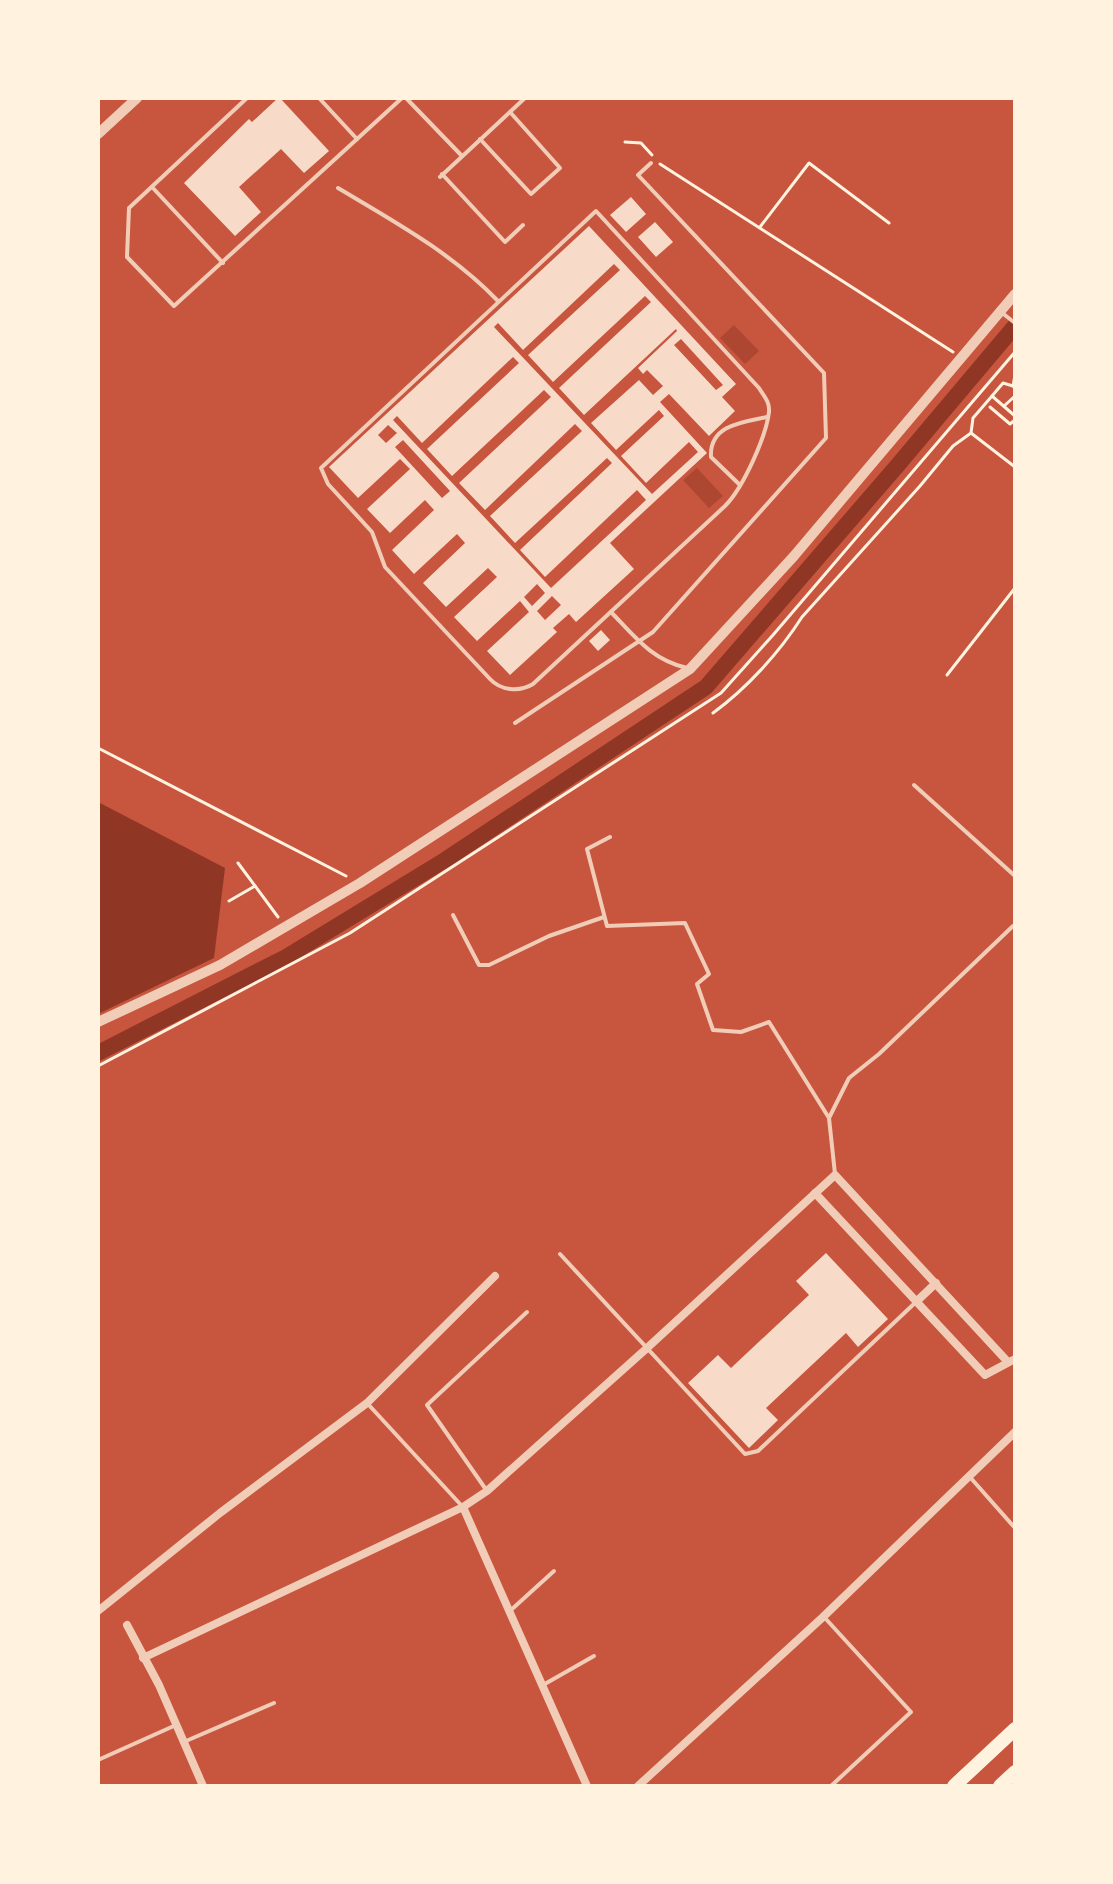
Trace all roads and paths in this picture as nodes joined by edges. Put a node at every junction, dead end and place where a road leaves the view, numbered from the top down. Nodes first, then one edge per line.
1 (137, 98) edge
2 (247, 98) edge
3 (319, 98) edge
4 (404, 98) edge
5 (525, 98) edge
6 (510, 112) junction
7 (98, 134) edge
8 (357, 139) junction
9 (480, 139) junction
10 (625, 142) dead end
11 (462, 156) junction
12 (651, 163) dead end
13 (152, 187) junction
14 (338, 188) dead end
15 (889, 223) dead end
16 (523, 225) dead end
17 (760, 227) junction
18 (223, 263) junction
19 (1015, 294) edge
20 (498, 301) junction
21 (1002, 312) junction
22 (1015, 323) edge
23 (962, 357) junction
24 (1015, 375) edge
25 (1014, 387) edge
26 (992, 396) junction
27 (1015, 396) edge
28 (1004, 406) junction
29 (990, 407) dead end
30 (768, 417) junction
31 (1015, 418) edge
32 (971, 433) junction
33 (1015, 467) edge
34 (740, 485) junction
35 (1015, 588) edge
36 (611, 612) junction
37 (639, 642) junction
38 (690, 669) junction
39 (947, 675) dead end
40 (713, 713) dead end
41 (515, 723) dead end
42 (98, 748) edge
43 (914, 785) dead end
44 (610, 837) dead end
45 (238, 863) dead end
46 (1015, 876) edge
47 (360, 883) junction
48 (255, 886) junction
49 (229, 901) dead end
50 (453, 915) dead end
51 (604, 917) junction
52 (1013, 926) edge
53 (285, 927) junction
54 (98, 1022) edge
55 (829, 1118) junction
56 (835, 1175) junction
57 (815, 1193) junction
58 (560, 1254) dead end
59 (495, 1276) dead end
60 (936, 1283) junction
61 (917, 1301) junction
62 (527, 1312) dead end
63 (646, 1349) junction
64 (1011, 1360) edge
65 (367, 1403) junction
66 (1015, 1432) edge
67 (969, 1476) junction
68 (487, 1491) junction
69 (463, 1507) junction
70 (1015, 1528) edge
71 (554, 1571) dead end
72 (98, 1611) edge
73 (509, 1611) junction
74 (823, 1617) junction
75 (127, 1625) dead end
76 (594, 1656) dead end
77 (143, 1658) junction
78 (543, 1685) junction
79 (274, 1703) dead end
80 (177, 1725) junction
81 (1015, 1729) edge
82 (183, 1742) junction
83 (98, 1760) edge
84 (1015, 1772) edge
85 (203, 1786) edge
86 (587, 1786) edge
87 (638, 1786) edge
88 (831, 1786) edge
89 (954, 1786) edge
90 (1000, 1786) edge

1 - 7 street
2 - 13 lane
3 - 8 lane
4 - 8 lane
4 - 11 lane
5 - 6 lane
6 - 9 lane
6 - 9 lane
8 - 18 lane
9 - 11 lane
10 - 17 path
11 - 16 lane
12 - 37 lane
13 - 18 lane
13 - 18 lane
14 - 20 lane
15 - 17 path
17 - 23 path
19 - 21 street
20 - 30 lane
20 - 36 lane
21 - 22 lane
21 - 23 street
23 - 38 street
24 - 25 path
25 - 26 path
26 - 28 path
26 - 32 path
27 - 28 path
28 - 31 path
29 - 31 path
30 - 34 lane
30 - 34 lane
32 - 33 path
32 - 40 path
34 - 36 lane
35 - 39 path
36 - 37 lane
37 - 38 lane
37 - 41 lane
38 - 47 street
42 - 47 path
43 - 46 lane
44 - 51 lane
45 - 48 path
47 - 53 street
48 - 49 path
48 - 53 path
50 - 51 lane
51 - 55 lane
52 - 55 lane
53 - 54 street
55 - 56 lane
56 - 57 street
56 - 60 street
57 - 61 street
57 - 63 street
58 - 63 lane
59 - 65 street
60 - 61 street
60 - 64 street
61 - 63 lane
61 - 64 street
62 - 68 lane
63 - 68 street
65 - 69 lane
65 - 72 street
66 - 67 street
67 - 70 lane
67 - 74 street
68 - 69 street
69 - 73 street
69 - 77 street
71 - 73 lane
73 - 78 street
74 - 87 street
74 - 88 lane
75 - 77 street
76 - 78 lane
77 - 80 street
78 - 86 street
79 - 82 lane
80 - 82 street
80 - 83 lane
81 - 89 main road
82 - 85 street
84 - 90 main road

